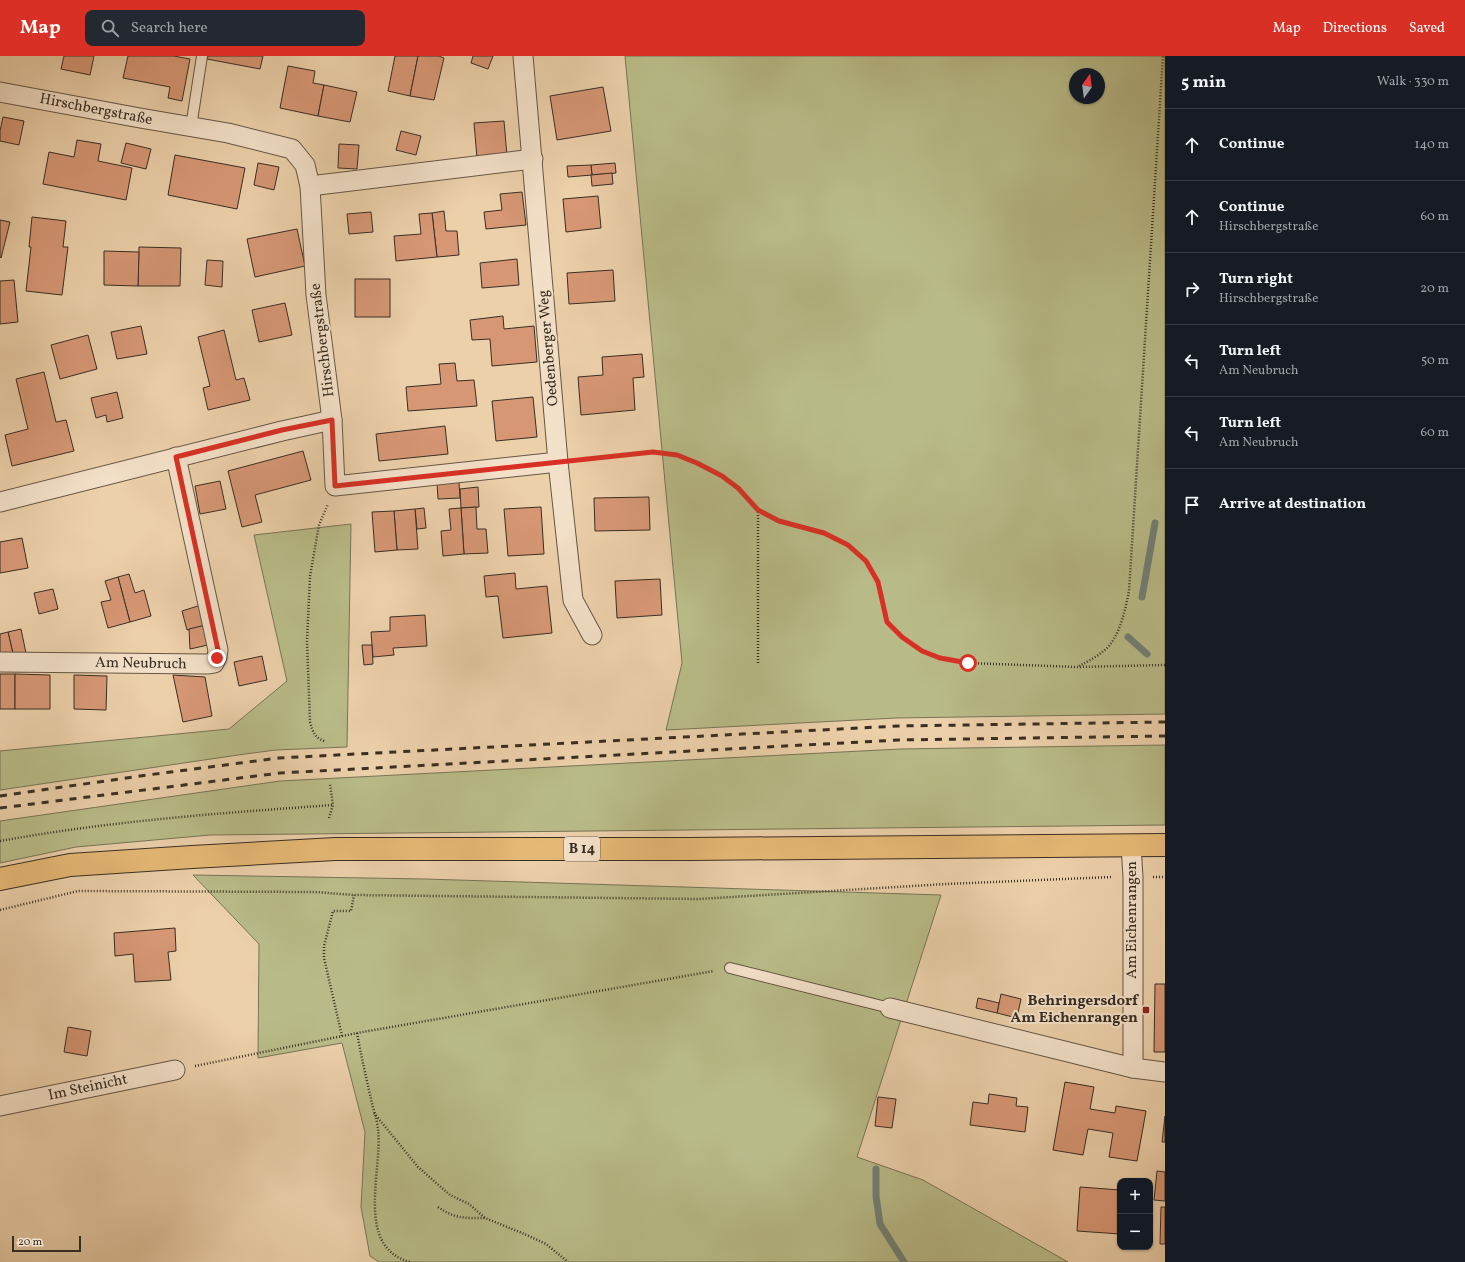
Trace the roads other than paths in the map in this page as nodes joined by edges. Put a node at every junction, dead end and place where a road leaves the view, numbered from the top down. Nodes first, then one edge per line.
1 (202, 56) edge
2 (523, 56) edge
3 (0, 92) edge
4 (191, 127) junction
5 (533, 159) junction
6 (310, 186) junction
7 (332, 420) junction
8 (176, 457) junction
9 (558, 462) junction
10 (0, 502) edge
11 (592, 634) dead end
12 (0, 662) edge
13 (1131, 845) junction
14 (1165, 845) edge
15 (0, 879) edge
16 (730, 968) road end
17 (890, 1008) joint
18 (1133, 1068) junction
19 (175, 1070) road end
20 (1165, 1072) edge
21 (0, 1106) edge

1 - 4 lane
2 - 5 street, Oedenberger Weg
3 - 4 street, Hirschbergstraße
4 - 6 street, Hirschbergstraße
5 - 6 street
5 - 9 street, Oedenberger Weg
6 - 7 street, Hirschbergstraße
7 - 8 street
7 - 9 street, Hirschbergstraße
8 - 10 street
8 - 12 street, Am Neubruch
9 - 11 street, Oedenberger Weg
13 - 14 main road, B 14
13 - 15 main road, B 14
13 - 18 street, Am Eichenrangen
16 - 17 lane
17 - 18 street
18 - 20 street
19 - 21 street, Im Steinicht

